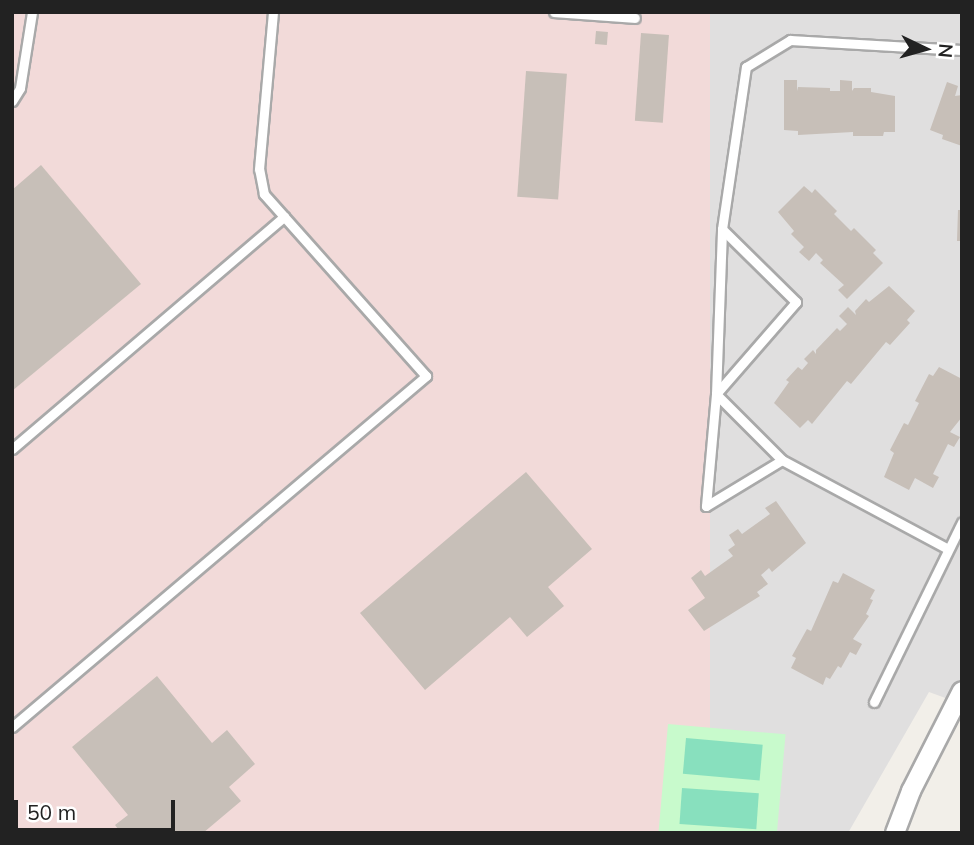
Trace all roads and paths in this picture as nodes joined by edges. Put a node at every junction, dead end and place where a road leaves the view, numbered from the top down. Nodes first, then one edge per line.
1 (32, 12) edge
2 (272, 12) edge
3 (554, 12) edge
4 (635, 18) dead end
5 (962, 50) edge
6 (12, 101) edge
7 (284, 217) junction
8 (722, 229) junction
9 (716, 394) junction
10 (12, 449) edge
11 (782, 460) junction
12 (962, 522) edge
13 (948, 549) junction
14 (962, 691) edge
15 (874, 702) dead end
16 (12, 727) edge
17 (911, 791) junction
18 (884, 833) edge
19 (895, 833) edge

1 - 6 lane
2 - 7 lane
3 - 4 lane
5 - 8 lane
7 - 10 lane
7 - 16 lane
8 - 9 lane
8 - 9 lane
9 - 11 lane
9 - 11 lane
11 - 13 lane
12 - 13 lane
13 - 15 lane
14 - 17 street
17 - 18 street
17 - 19 street

